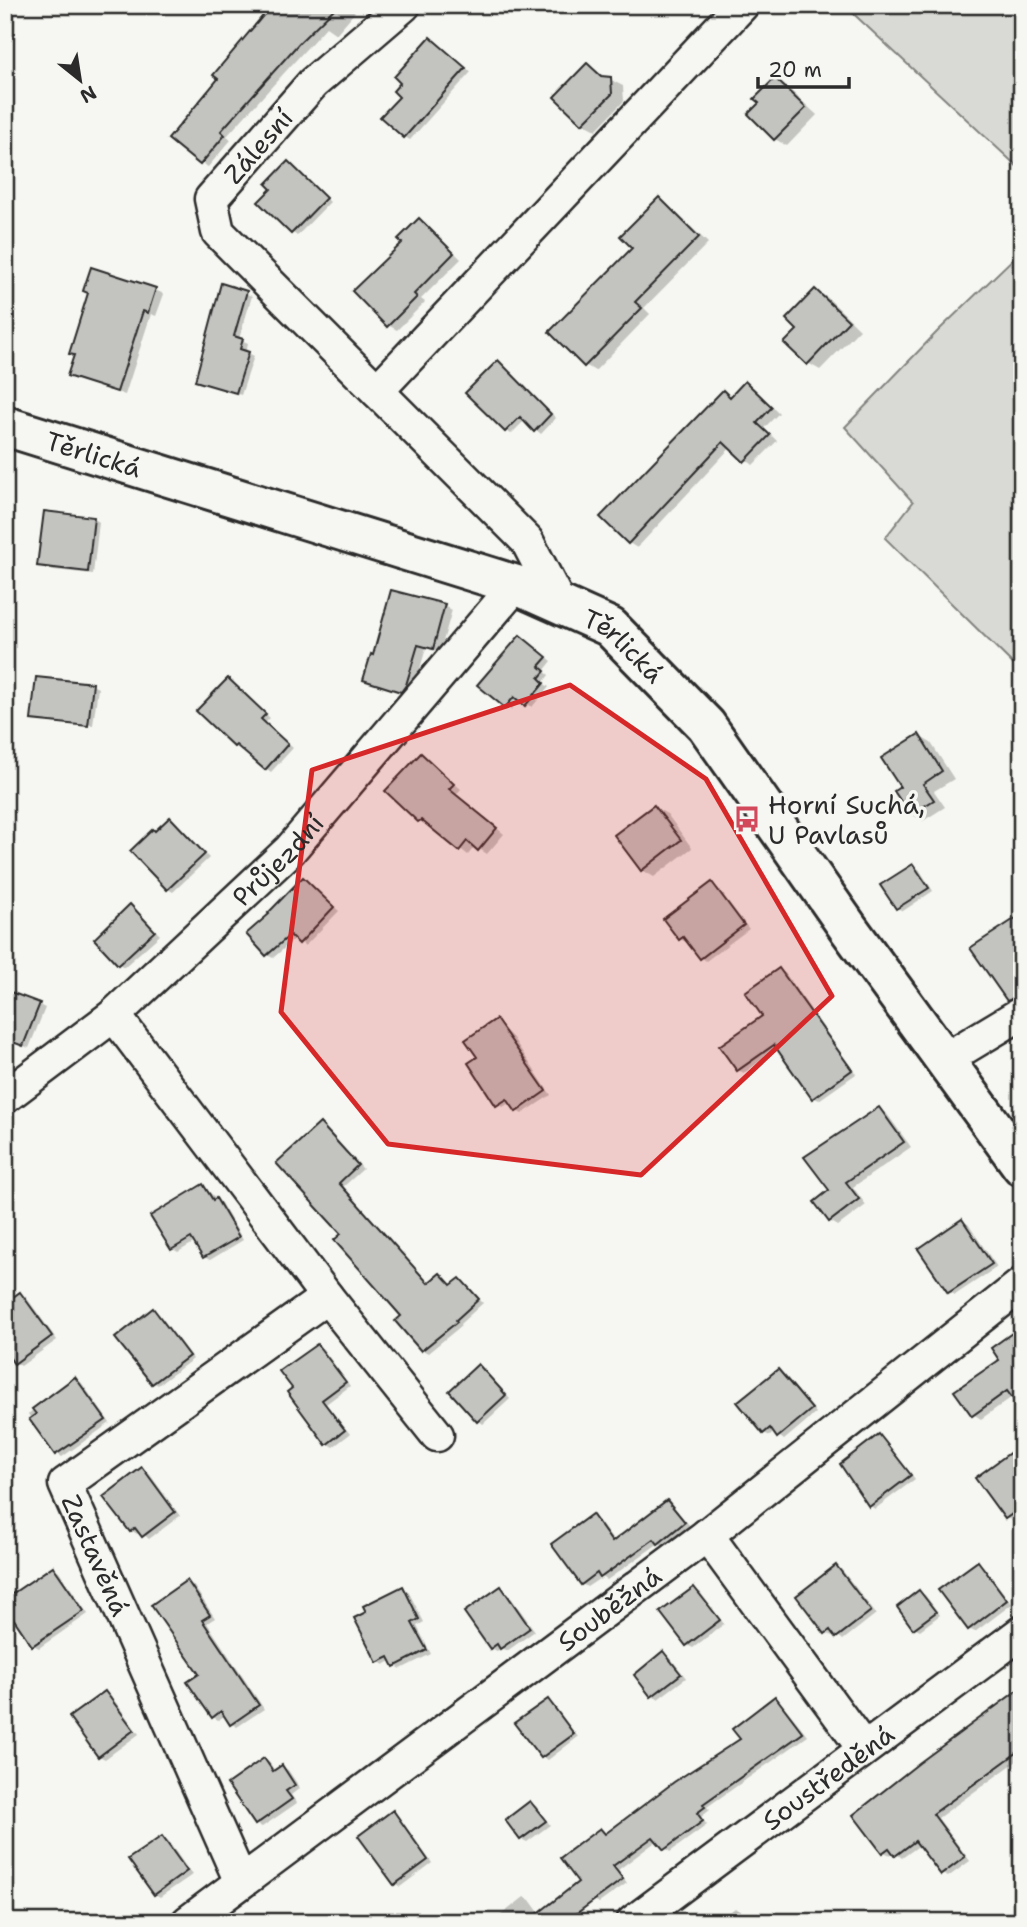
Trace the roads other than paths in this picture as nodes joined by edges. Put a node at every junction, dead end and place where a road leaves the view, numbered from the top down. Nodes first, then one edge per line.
1 (404, 5) edge
2 (742, 5) edge
3 (376, 391) junction
4 (5, 426) edge
5 (516, 585) junction
6 (559, 605) junction
7 (1022, 1013) edge
8 (114, 1015) junction
9 (944, 1060) junction
10 (5, 1097) edge
11 (1022, 1166) edge
12 (1022, 1284) edge
13 (327, 1297) junction
14 (437, 1436) dead end
15 (707, 1535) junction
16 (1022, 1632) edge
17 (864, 1749) junction
18 (241, 1882) junction
19 (188, 1922) edge
20 (633, 1922) edge

1 - 3 street, Zálesní
2 - 3 street
3 - 6 street, Zálesní
4 - 5 main road, Těrlická
5 - 6 main road, Těrlická
5 - 8 street, Průjezdní
6 - 9 main road, Těrlická
7 - 9 street
8 - 10 street, Průjezdní
8 - 13 street
9 - 11 main road, Těrlická
12 - 15 street, Souběžná
13 - 14 street
13 - 18 street, Zastavěná
15 - 17 street
15 - 18 street, Souběžná
16 - 17 street, Soustředěná
17 - 20 street, Soustředěná
18 - 19 street, Souběžná

